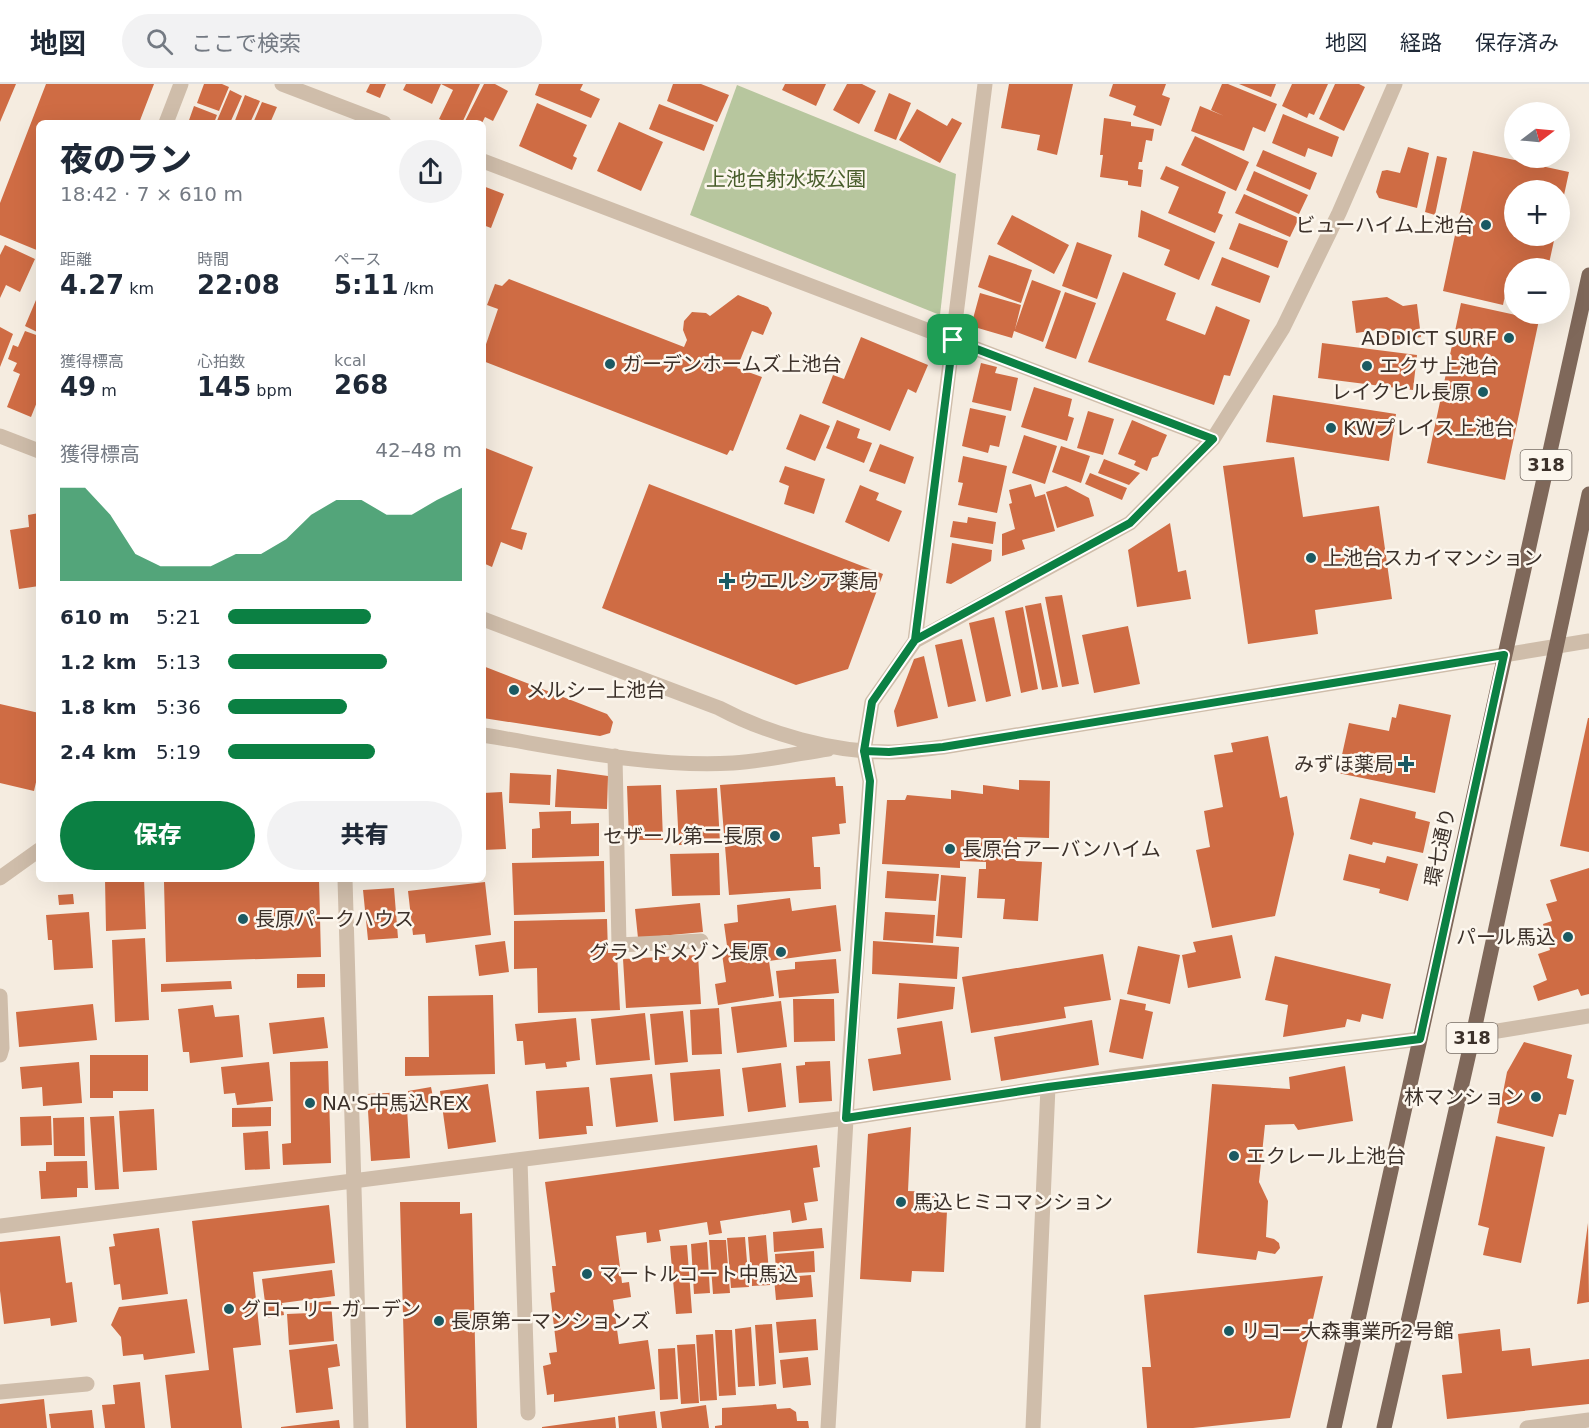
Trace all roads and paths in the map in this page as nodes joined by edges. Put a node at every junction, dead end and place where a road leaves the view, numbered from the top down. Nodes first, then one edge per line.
1 (181, 84) edge
2 (282, 84) edge
3 (985, 84) edge
4 (1395, 84) edge
5 (167, 120) edge
6 (376, 120) edge
7 (486, 162) edge
8 (1589, 275) edge
9 (953, 340) junction
10 (0, 436) edge
11 (1213, 439) junction
12 (36, 450) edge
13 (1589, 494) edge
14 (486, 620) edge
15 (915, 640) junction
16 (1589, 641) edge
17 (1555, 647) junction
18 (1504, 655) junction
19 (486, 735) edge
20 (834, 748) junction
21 (864, 751) junction
22 (615, 756) junction
23 (36, 852) edge
24 (0, 878) edge
25 (345, 882) edge
26 (700, 941) dead end
27 (0, 996) edge
28 (1589, 1016) edge
29 (1473, 1035) junction
30 (1420, 1039) junction
31 (0, 1055) edge
32 (1048, 1087) junction
33 (846, 1118) junction
34 (520, 1160) junction
35 (353, 1182) junction
36 (0, 1226) edge
37 (87, 1384) dead end
38 (0, 1392) edge
39 (528, 1413) dead end
40 (1589, 1420) edge
41 (361, 1428) edge
42 (828, 1428) edge
43 (1033, 1428) edge
44 (1334, 1428) edge
45 (1384, 1428) edge
46 (1527, 1428) edge

1 - 5 street
2 - 6 street
3 - 9 street
4 - 11 street
7 - 9 street
8 - 18 main road, 環七通り / 318
9 - 11 street
9 - 15 street
10 - 12 street
11 - 15 street
13 - 17 main road, 318
14 - 20 street
15 - 21 street
16 - 17 street
17 - 18 street
17 - 29 main road, 318
18 - 21 street
18 - 30 main road, 環七通り / 318
19 - 22 street
20 - 21 street
20 - 22 street
21 - 33 street
22 - 26 street
23 - 24 street
25 - 35 street
27 - 31 street
28 - 29 street
29 - 45 main road, 318
30 - 32 street
30 - 44 main road, 環七通り / 318
32 - 33 street
32 - 43 street
33 - 34 street
33 - 42 street
34 - 35 street
34 - 39 street
35 - 36 street
35 - 41 street
37 - 38 street
40 - 46 street

